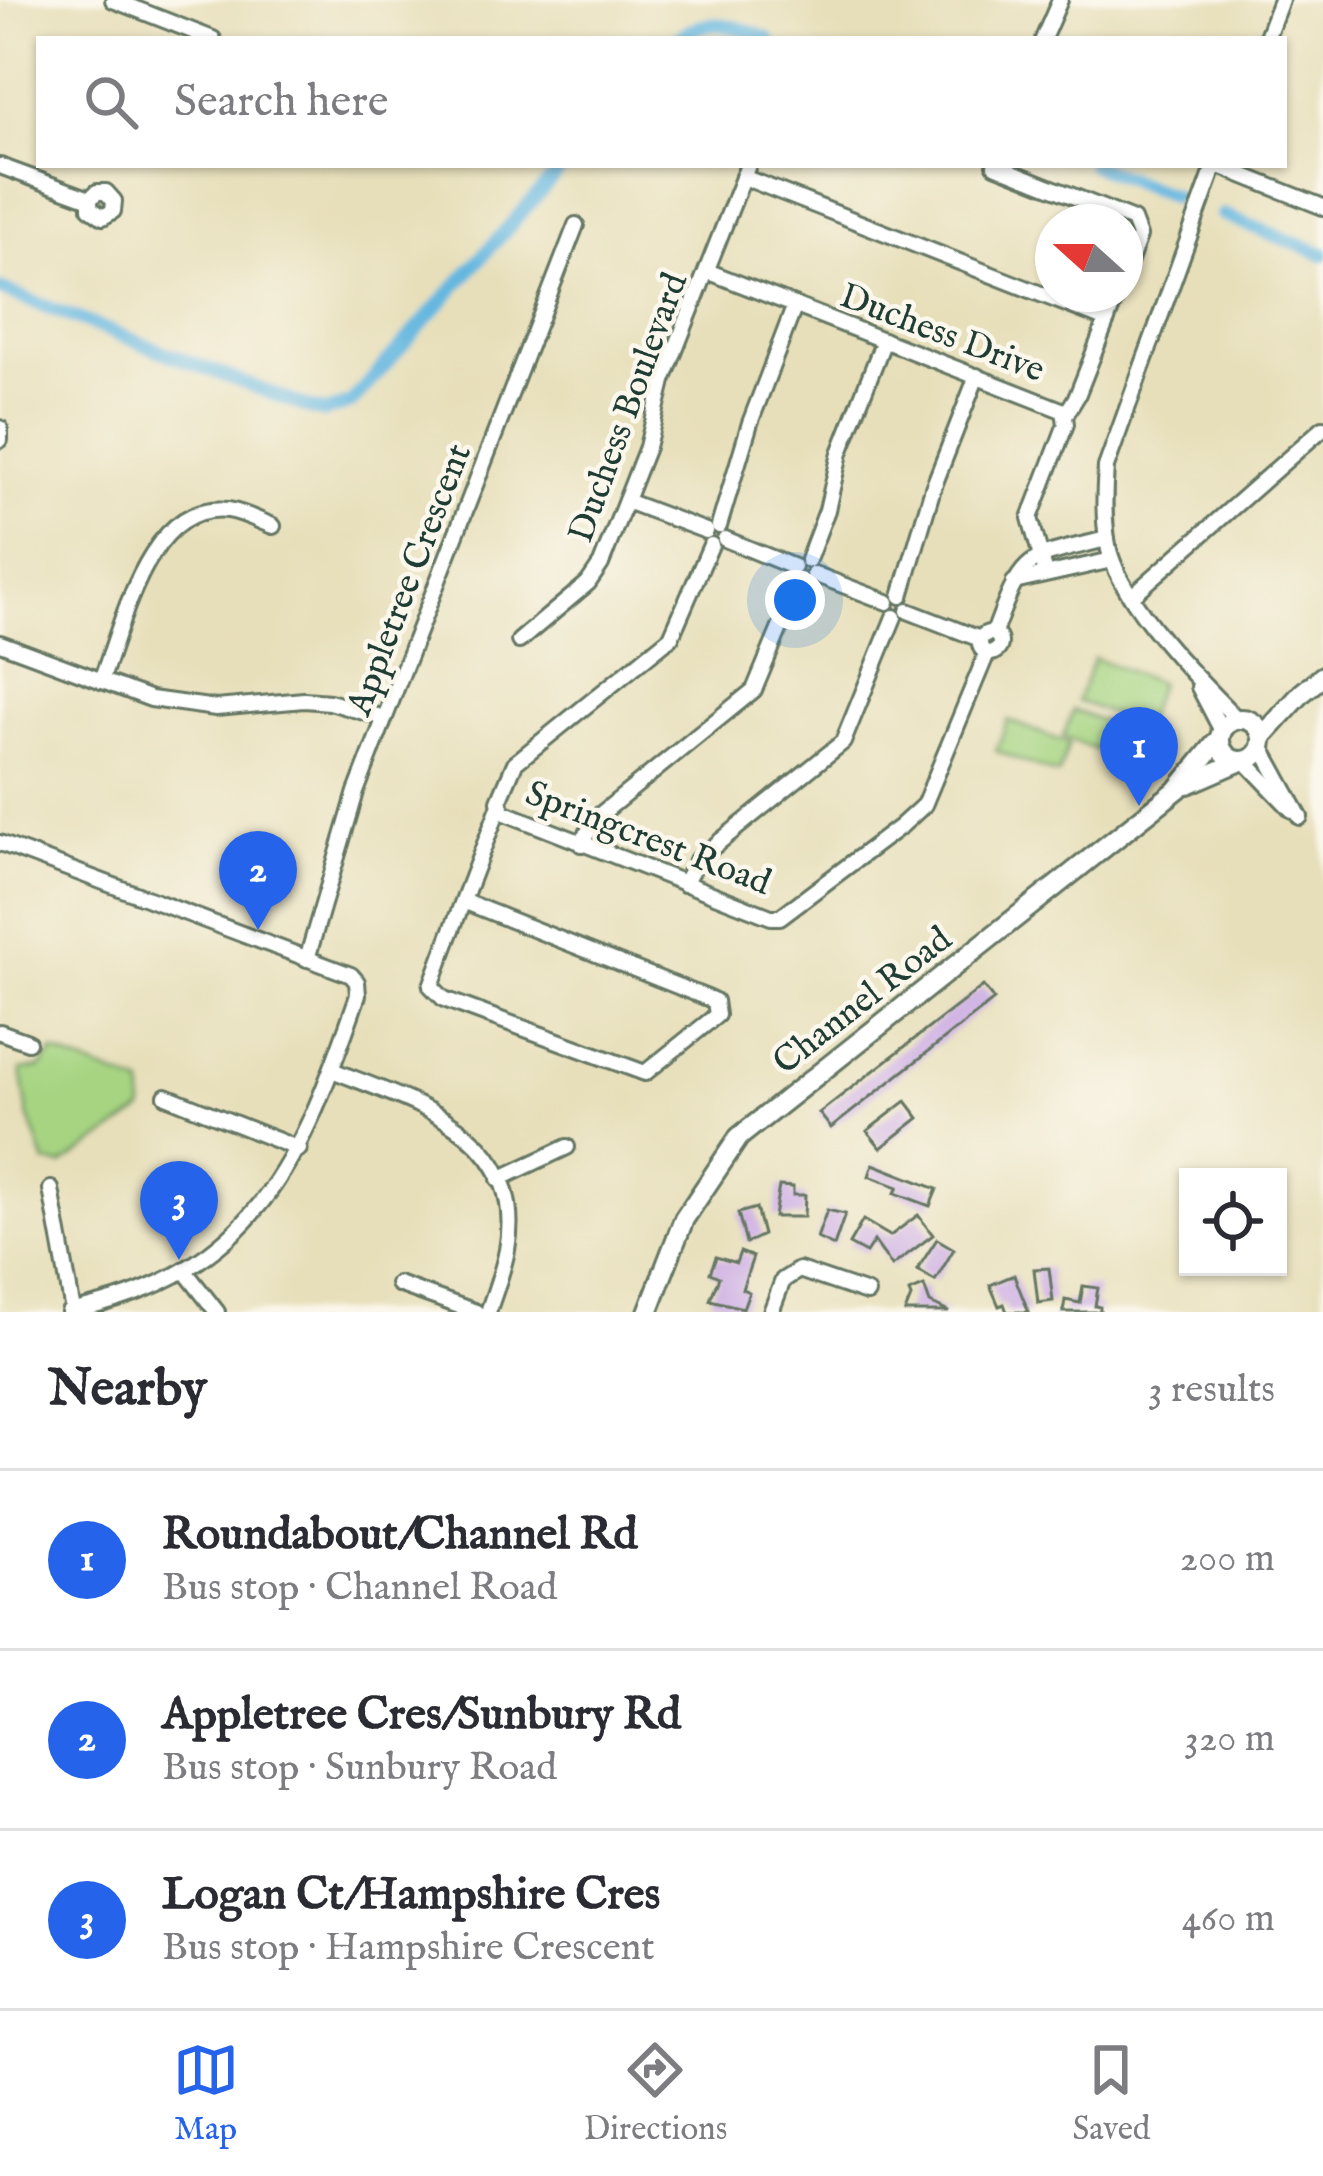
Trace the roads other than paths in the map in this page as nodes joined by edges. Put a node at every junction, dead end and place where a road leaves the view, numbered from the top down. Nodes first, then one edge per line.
1 (113, 0) edge
2 (1060, 0) edge
3 (1281, 0) edge
4 (166, 2) edge
5 (160, 19) junction
6 (205, 36) edge
7 (1044, 36) edge
8 (1266, 36) edge
9 (0, 166) edge
10 (1003, 168) edge
11 (1215, 168) edge
12 (1224, 168) edge
13 (746, 171) edge
14 (90, 200) dead end
15 (1094, 204) edge
16 (1323, 207) edge
17 (576, 225) dead end
18 (706, 272) junction
19 (795, 305) junction
20 (1110, 312) edge
21 (1107, 320) junction
22 (884, 340) junction
23 (977, 376) junction
24 (1066, 413) junction
25 (0, 428) edge
26 (1323, 428) edge
27 (0, 440) edge
28 (626, 501) junction
29 (273, 526) dead end
30 (716, 535) junction
31 (1107, 539) junction
32 (1041, 555) junction
33 (1112, 560) junction
34 (804, 570) junction
35 (1046, 574) junction
36 (1015, 582) junction
37 (1132, 596) junction
38 (897, 606) junction
39 (519, 640) dead end
40 (987, 642) junction
41 (0, 643) edge
42 (1323, 676) edge
43 (101, 680) junction
44 (1302, 693) junction
45 (384, 718) junction
46 (1230, 727) junction
47 (1261, 741) junction
48 (1243, 761) junction
49 (1178, 789) junction
50 (499, 807) junction
51 (0, 843) edge
52 (581, 844) junction
53 (684, 884) junction
54 (463, 901) junction
55 (307, 959) junction
56 (0, 1032) edge
57 (28, 1042) dead end
58 (332, 1070) junction
59 (166, 1096) dead end
60 (567, 1148) dead end
61 (299, 1149) junction
62 (499, 1179) junction
63 (51, 1190) dead end
64 (184, 1270) junction
65 (398, 1284) dead end
66 (867, 1293) dead end
67 (71, 1312) edge
68 (217, 1312) edge
69 (476, 1312) edge
70 (488, 1312) edge
71 (648, 1312) edge
72 (771, 1312) edge

1 - 5 street
2 - 7 street
3 - 8 street
4 - 5 street
5 - 6 street
9 - 14 street
10 - 15 street
11 - 31 street
12 - 16 street
13 - 18 street, Duchess Boulevard
13 - 21 street
17 - 45 street, Appletree Crescent
18 - 19 street, Duchess Drive
18 - 28 street, Duchess Boulevard
19 - 22 street, Duchess Drive
19 - 30 street, Springcrest Road
20 - 21 street
21 - 24 street
22 - 23 street, Duchess Drive
22 - 34 street
23 - 24 street, Duchess Drive
23 - 38 street
24 - 32 street, Duchess Drive
25 - 27 street
26 - 37 street
28 - 30 street
28 - 39 street, Duchess Boulevard
29 - 43 street
30 - 34 street
30 - 50 street, Springcrest Road
31 - 32 street
31 - 33 street
32 - 35 street, Duchess Drive
32 - 36 street, Springcrest Road
33 - 35 street
33 - 37 street
34 - 38 street
34 - 52 street
35 - 36 street
36 - 40 street, Springcrest Road
37 - 46 street
38 - 40 street
38 - 53 street
40 - 53 street, Springcrest Road
41 - 43 street
42 - 44 street, Channel Road
43 - 45 street
44 - 46 street, Channel Road
44 - 47 street, Channel Road
45 - 55 street, Appletree Crescent
46 - 47 street
46 - 48 street
46 - 49 street, Channel Road
47 - 48 street, Channel Road
47 - 48 street
48 - 49 street, Channel Road
49 - 71 street, Channel Road
50 - 52 street, Springcrest Road
50 - 54 street
51 - 55 street
52 - 53 street, Springcrest Road
54 - 54 street
55 - 58 street
56 - 57 street
58 - 61 street
58 - 62 street
59 - 61 street
60 - 62 street
61 - 64 street
62 - 70 street
63 - 67 street
64 - 67 street
64 - 68 street
65 - 69 street
66 - 72 street

